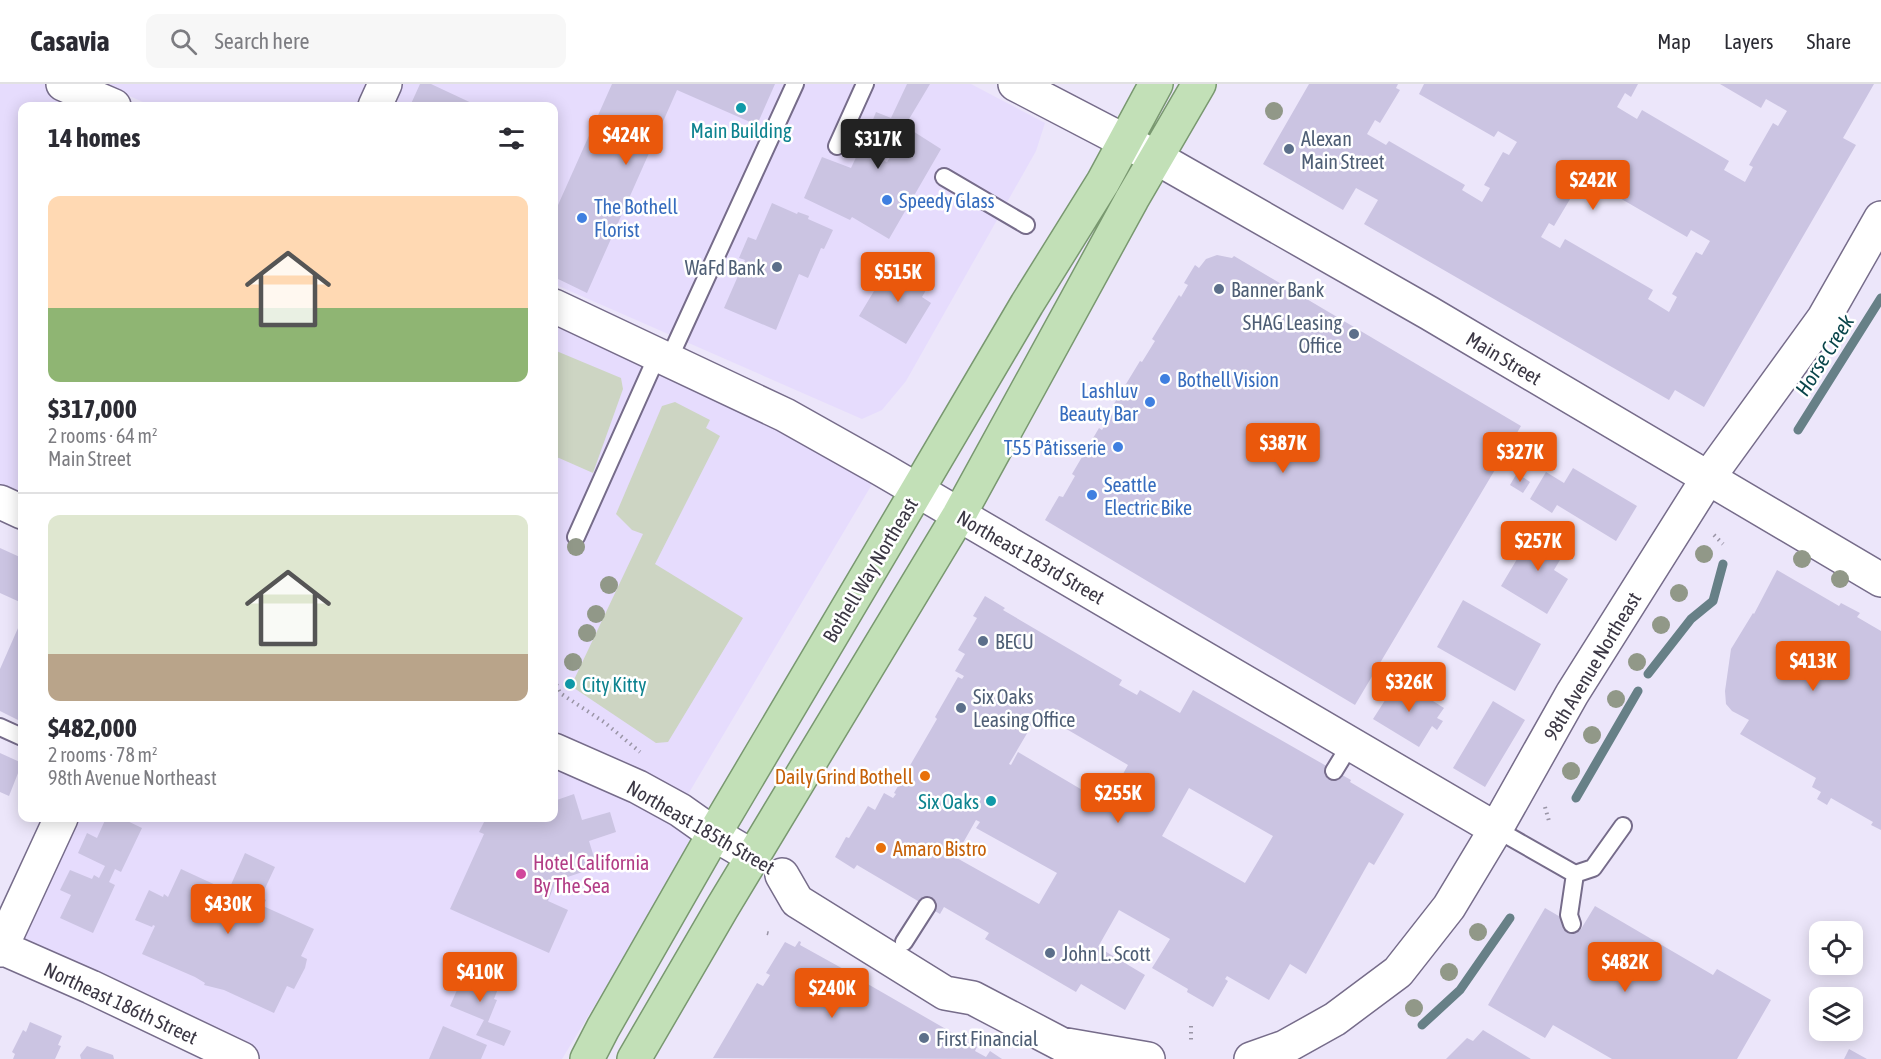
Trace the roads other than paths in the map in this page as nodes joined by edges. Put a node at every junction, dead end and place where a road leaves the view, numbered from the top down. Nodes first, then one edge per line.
1 (63, 84) edge
2 (385, 84) edge
3 (795, 84) edge
4 (865, 84) edge
5 (1015, 84) edge
6 (1061, 84) edge
7 (1156, 84) edge
8 (1199, 84) edge
9 (105, 102) edge
10 (377, 102) edge
11 (1125, 141) junction
12 (837, 146) dead end
13 (1157, 158) junction
14 (944, 177) dead end
15 (1881, 218) edge
16 (1026, 225) dead end
17 (558, 308) edge
18 (663, 357) junction
19 (1708, 478) junction
20 (917, 490) junction
21 (0, 502) edge
22 (18, 510) edge
23 (959, 515) junction
24 (576, 537) dead end
25 (1881, 580) edge
26 (0, 727) edge
27 (18, 735) edge
28 (558, 752) edge
29 (59, 822) edge
30 (1623, 826) dead end
31 (1496, 829) junction
32 (714, 834) junction
33 (753, 856) junction
34 (782, 874) junction
35 (1575, 874) junction
36 (927, 906) dead end
37 (1572, 924) dead end
38 (904, 942) junction
39 (0, 948) edge
40 (973, 998) junction
41 (1059, 1052) edge
42 (242, 1059) edge
43 (587, 1059) edge
44 (634, 1059) edge
45 (1148, 1059) edge
46 (1251, 1059) edge

1 - 9 street
2 - 10 street
3 - 18 lane
4 - 12 lane
5 - 11 street, Main Street
6 - 11 street, Main Street
7 - 11 main road, Bothell Way Northeast
8 - 13 main road
11 - 13 street, Main Street
11 - 20 main road, Bothell Way Northeast
13 - 19 street, Main Street
13 - 23 main road
14 - 16 lane
15 - 19 street, 98th Avenue Northeast
17 - 18 street, Northeast 183rd Street
18 - 20 street, Northeast 183rd Street
18 - 24 lane
19 - 25 street, Main Street
19 - 31 street, 98th Avenue Northeast
20 - 23 street, Northeast 183rd Street
20 - 32 main road, Bothell Way Northeast
21 - 22 street
23 - 31 street, Northeast 183rd Street
23 - 33 main road
26 - 27 lane
28 - 32 street, Northeast 185th Street
29 - 39 street
30 - 35 lane
31 - 35 lane
31 - 46 street, 98th Avenue Northeast
32 - 33 street, Northeast 185th Street
32 - 43 main road, Bothell Way Northeast
33 - 34 street, Northeast 185th Street
33 - 44 main road
34 - 38 street, Northeast 185th Street
34 - 40 street, Northeast 185th Street
35 - 37 lane
36 - 38 lane
38 - 40 street, Northeast 185th Street
39 - 42 street, Northeast 186th Street
40 - 41 street, Northeast 185th Street
41 - 45 street, Northeast 185th Street

